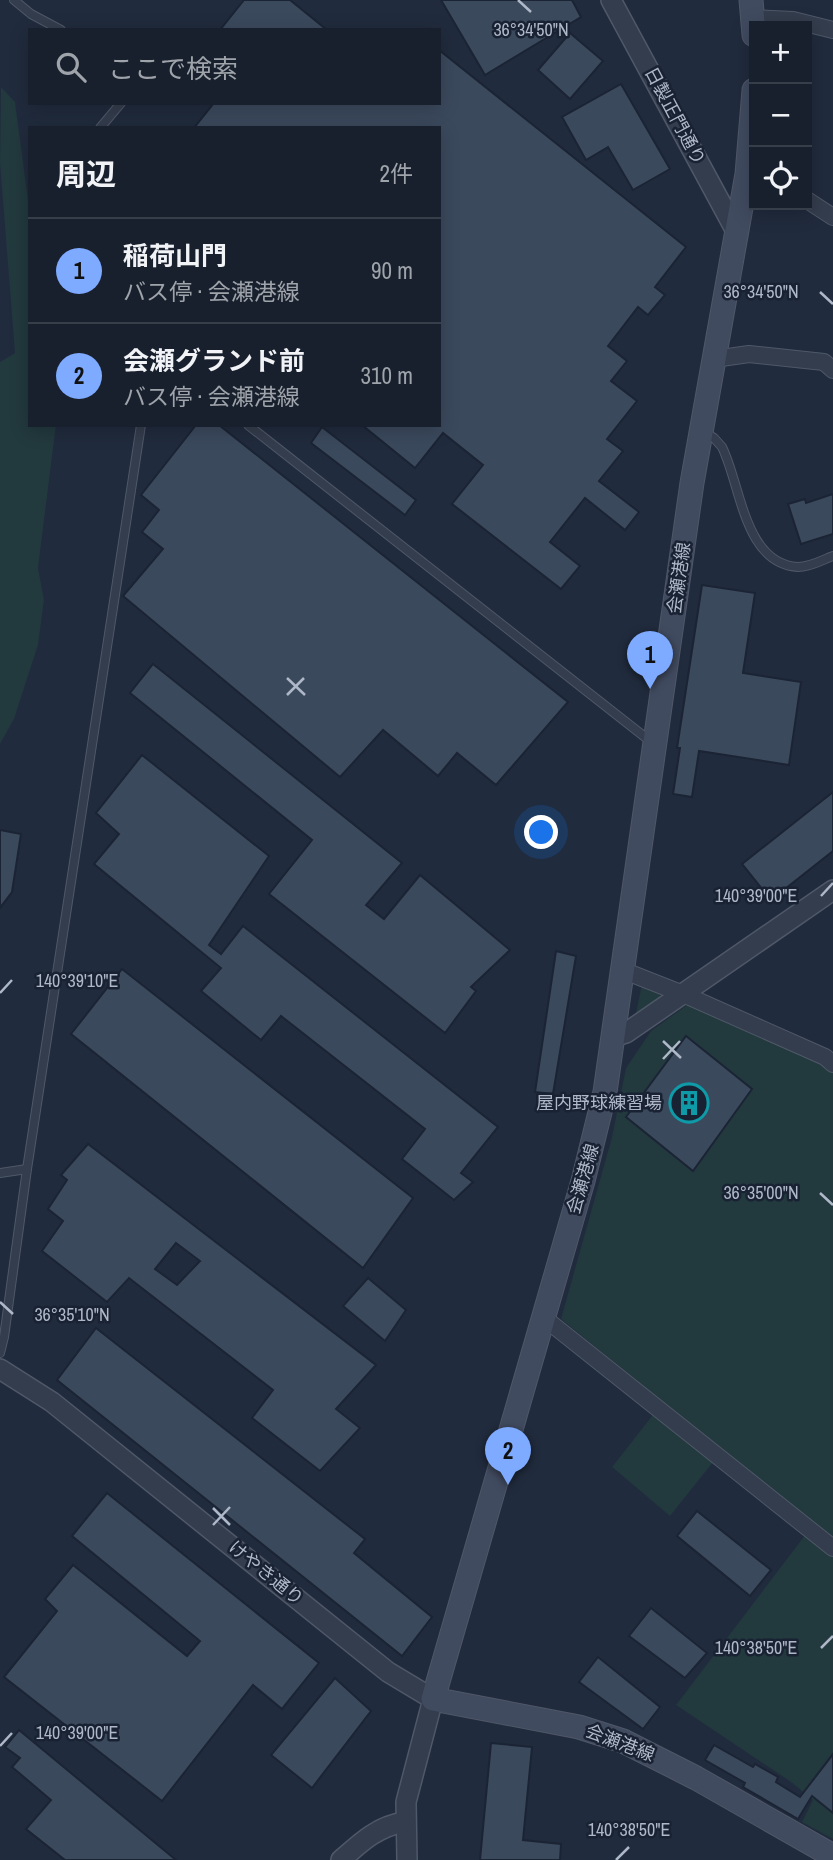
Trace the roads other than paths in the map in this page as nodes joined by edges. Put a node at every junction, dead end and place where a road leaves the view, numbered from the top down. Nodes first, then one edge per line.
1 (14, 0) edge
2 (611, 0) edge
3 (753, 18) edge
4 (57, 28) edge
5 (833, 30) edge
6 (119, 105) edge
7 (102, 126) edge
8 (749, 183) edge
9 (812, 203) edge
10 (833, 217) edge
11 (737, 233) junction
12 (714, 359) junction
13 (833, 370) edge
14 (141, 427) edge
15 (251, 427) edge
16 (701, 430) junction
17 (833, 556) edge
18 (655, 745) junction
19 (833, 890) edge
20 (622, 970) junction
21 (683, 994) junction
22 (613, 1037) junction
23 (833, 1064) edge
24 (27, 1169) junction
25 (0, 1173) edge
26 (543, 1317) junction
27 (0, 1353) edge
28 (0, 1369) edge
29 (833, 1548) edge
30 (433, 1699) junction
31 (405, 1822) junction
32 (833, 1856) edge
33 (341, 1860) edge
34 (407, 1860) edge

1 - 4 lane
2 - 11 street, 日製正門通り
3 - 5 street
6 - 7 lane
8 - 11 main road, 会瀬港線
9 - 10 street
11 - 12 main road, 会瀬港線
12 - 13 street
12 - 16 main road, 会瀬港線
14 - 24 lane
15 - 18 lane
16 - 17 lane
16 - 18 main road, 会瀬港線
18 - 20 main road, 会瀬港線
19 - 21 street
20 - 21 street
20 - 22 main road, 会瀬港線
21 - 22 street
21 - 23 street
22 - 26 main road, 会瀬港線
24 - 25 lane
24 - 27 lane
26 - 29 street
26 - 30 main road, 会瀬港線
28 - 30 street, けやき通り
30 - 31 street
30 - 32 main road, 会瀬港線
31 - 33 street
31 - 34 street

